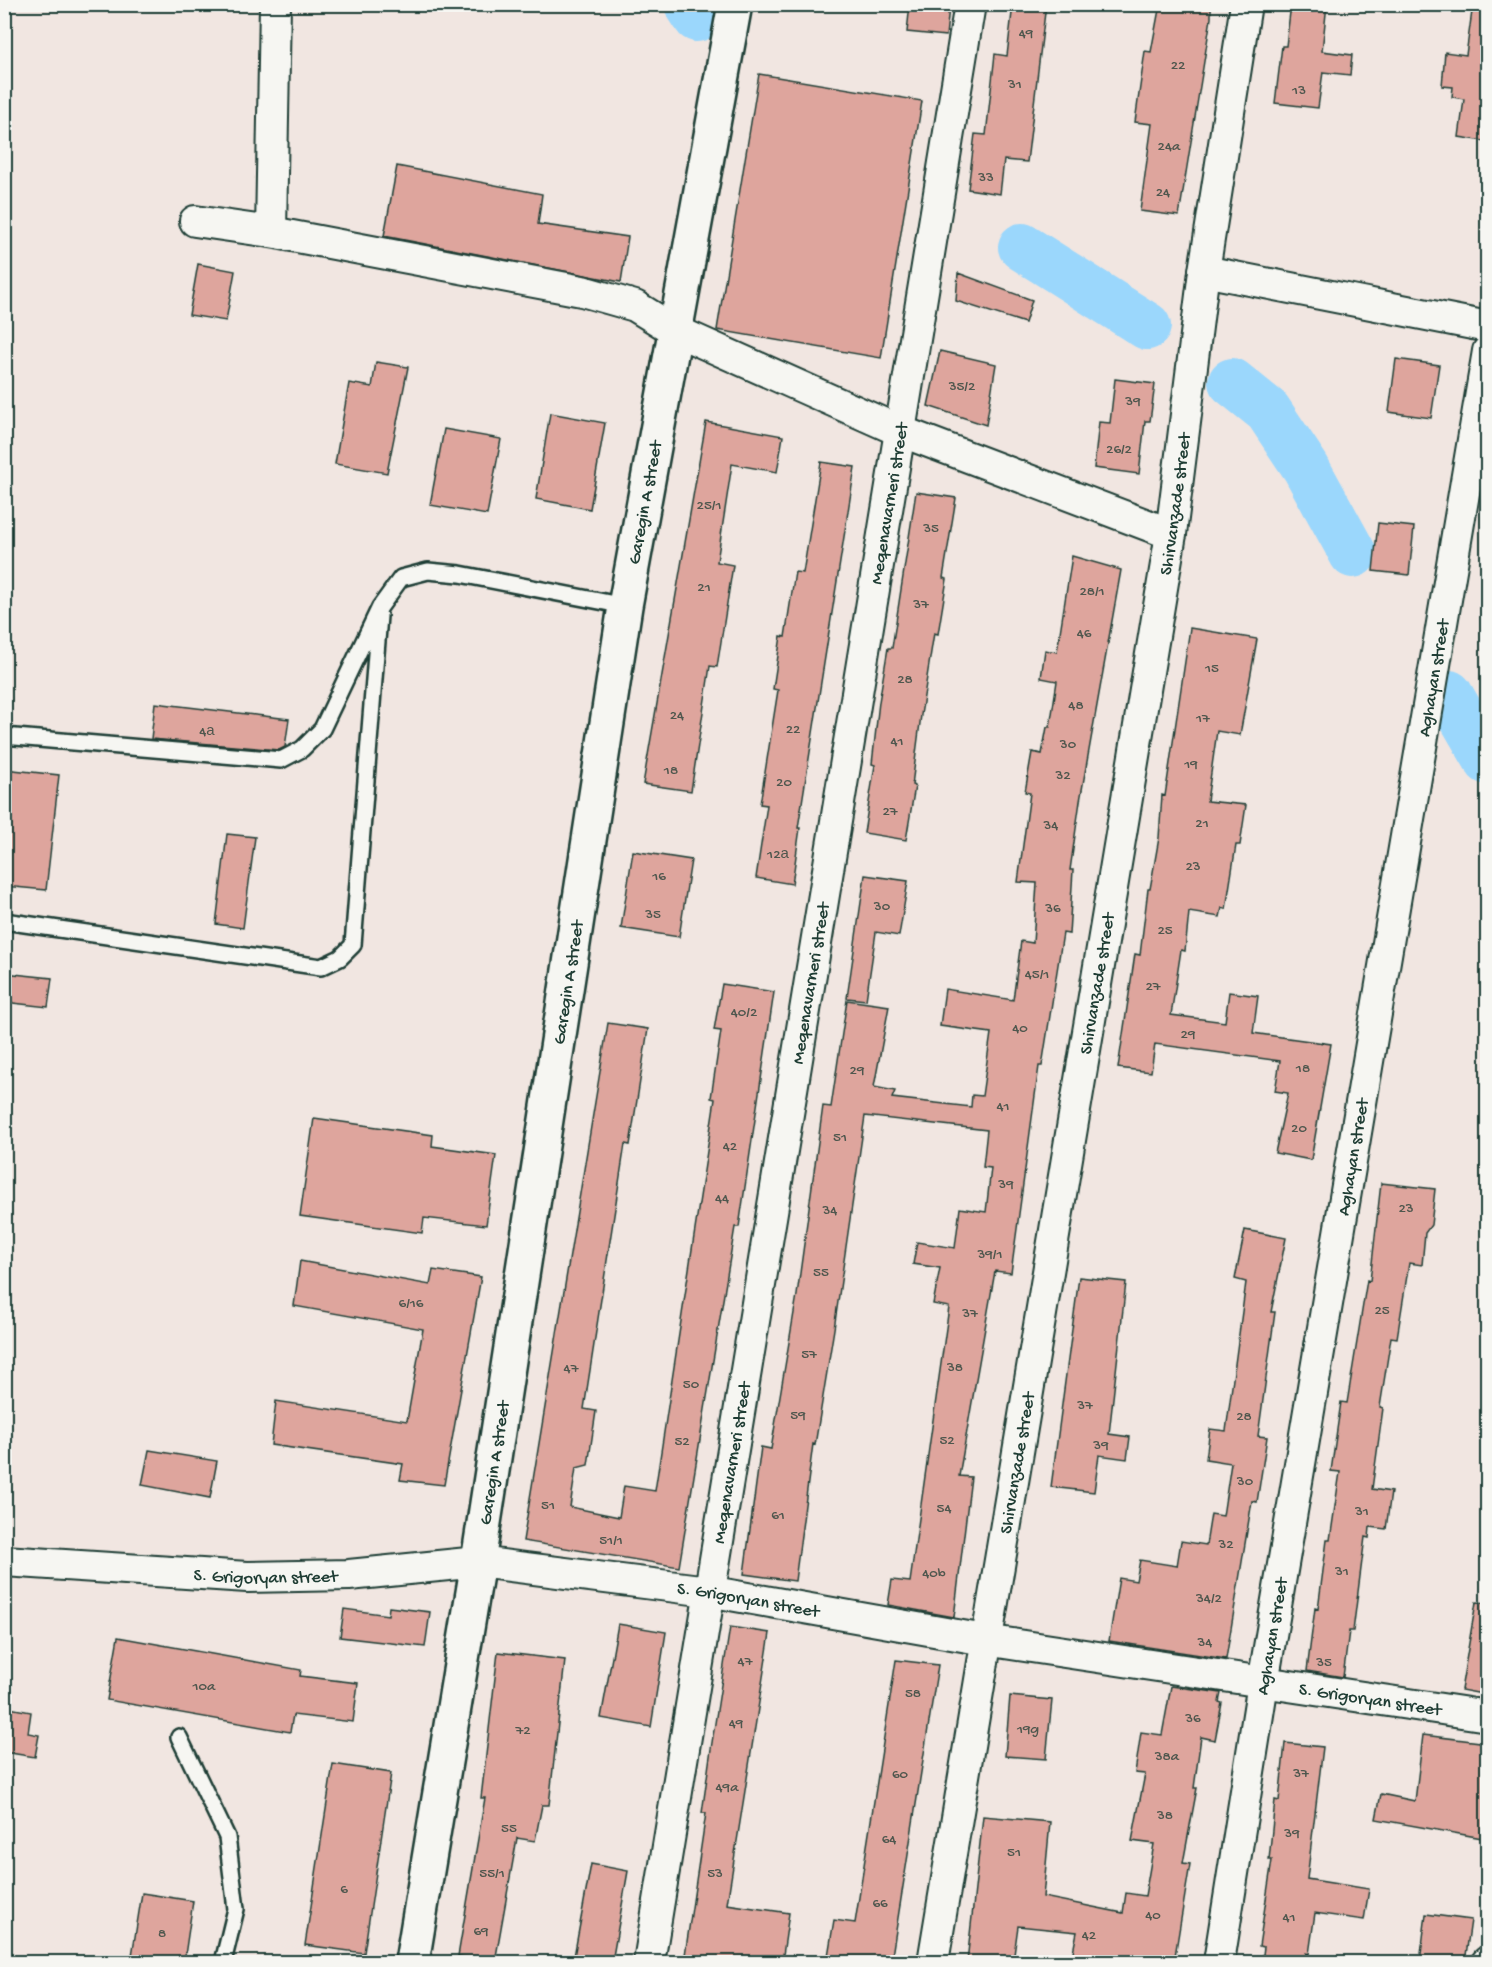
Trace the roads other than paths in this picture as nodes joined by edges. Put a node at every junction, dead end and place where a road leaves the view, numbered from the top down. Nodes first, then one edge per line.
1 (275, 4) edge
2 (735, 4) edge
3 (970, 4) edge
4 (1246, 4) edge
5 (195, 221) dead end
6 (271, 232) junction
7 (1204, 271) junction
8 (1488, 327) edge
9 (674, 330) junction
10 (1488, 351) edge
11 (900, 431) junction
12 (1171, 534) junction
13 (625, 606) junction
14 (380, 607) junction
15 (4, 736) edge
16 (4, 921) edge
17 (4, 1561) edge
18 (478, 1562) junction
19 (708, 1591) junction
20 (985, 1640) junction
21 (1263, 1683) junction
22 (1488, 1716) edge
23 (179, 1737) dead end
24 (224, 1962) edge
25 (412, 1962) edge
26 (648, 1962) edge
27 (933, 1962) edge
28 (1219, 1962) edge

1 - 6 street
2 - 9 street, Garegin A street
3 - 11 street, Meqenavarneri street
4 - 7 street, Shirvanzade street
5 - 6 street
6 - 9 street
7 - 8 street
7 - 12 street, Shirvanzade street
9 - 11 street
9 - 13 street, Garegin A street
10 - 21 street, Aghayan street
11 - 12 street
11 - 19 street, Meqenavarneri street
12 - 20 street, Shirvanzade street
13 - 14 lane
13 - 18 street, Garegin A street
14 - 15 lane
14 - 16 lane
17 - 18 street, S. Grigoryan street
18 - 19 street, S. Grigoryan street
18 - 25 street, Garegin A street
19 - 20 street, S. Grigoryan street
19 - 26 street, Meqenavarneri street
20 - 21 street, S. Grigoryan street
20 - 27 street, Shirvanzade street
21 - 22 street, S. Grigoryan street
21 - 28 street, Aghayan street
23 - 24 lane

